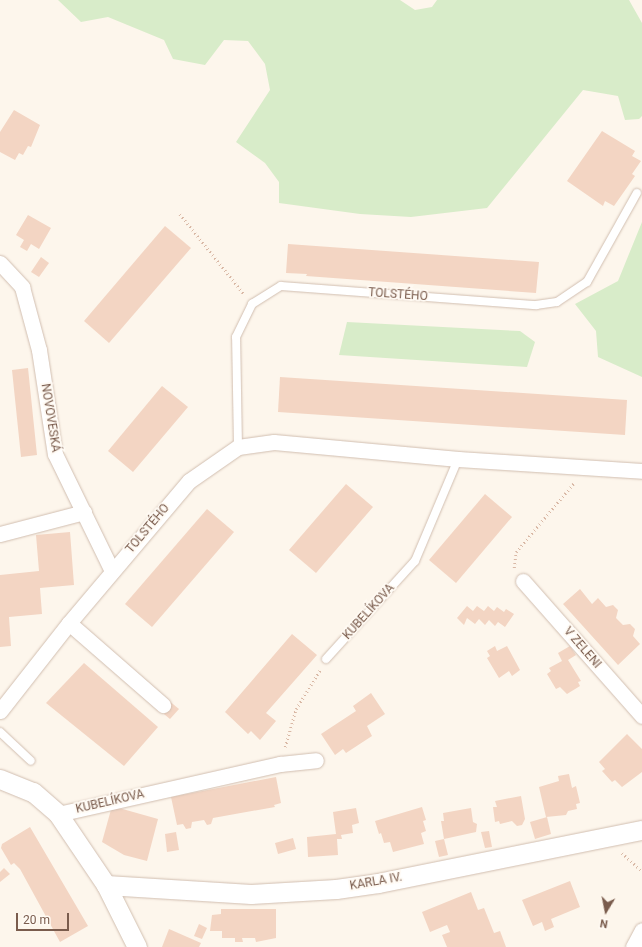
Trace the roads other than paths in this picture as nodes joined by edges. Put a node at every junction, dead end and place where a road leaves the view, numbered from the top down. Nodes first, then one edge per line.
1 (637, 194) dead end
2 (0, 263) edge
3 (238, 447) junction
4 (458, 459) junction
5 (642, 471) edge
6 (84, 512) junction
7 (0, 534) edge
8 (112, 571) junction
9 (523, 581) road end
10 (69, 623) junction
11 (326, 659) road end
12 (2, 705) edge
13 (163, 705) dead end
14 (642, 716) edge
15 (0, 732) edge
16 (316, 760) dead end
17 (31, 761) dead end
18 (0, 779) edge
19 (58, 814) junction
20 (642, 830) edge
21 (106, 885) junction
22 (642, 930) edge
23 (138, 947) edge
24 (633, 947) edge

1 - 3 lane, TOLSTÉHO
2 - 6 street, NOVOVESKÁ
3 - 4 street, TOLSTÉHO
3 - 8 street, TOLSTÉHO
4 - 5 street, TOLSTÉHO
4 - 11 lane, KUBELÍKOVA
6 - 7 street
6 - 8 street, NOVOVESKÁ
8 - 10 street, TOLSTÉHO
9 - 14 street, V ZELENI
10 - 12 street, TOLSTÉHO
10 - 13 street
15 - 17 lane
16 - 19 street, KUBELÍKOVA
18 - 19 street
19 - 21 street
20 - 21 street, KARLA IV.
21 - 23 street
22 - 24 street

